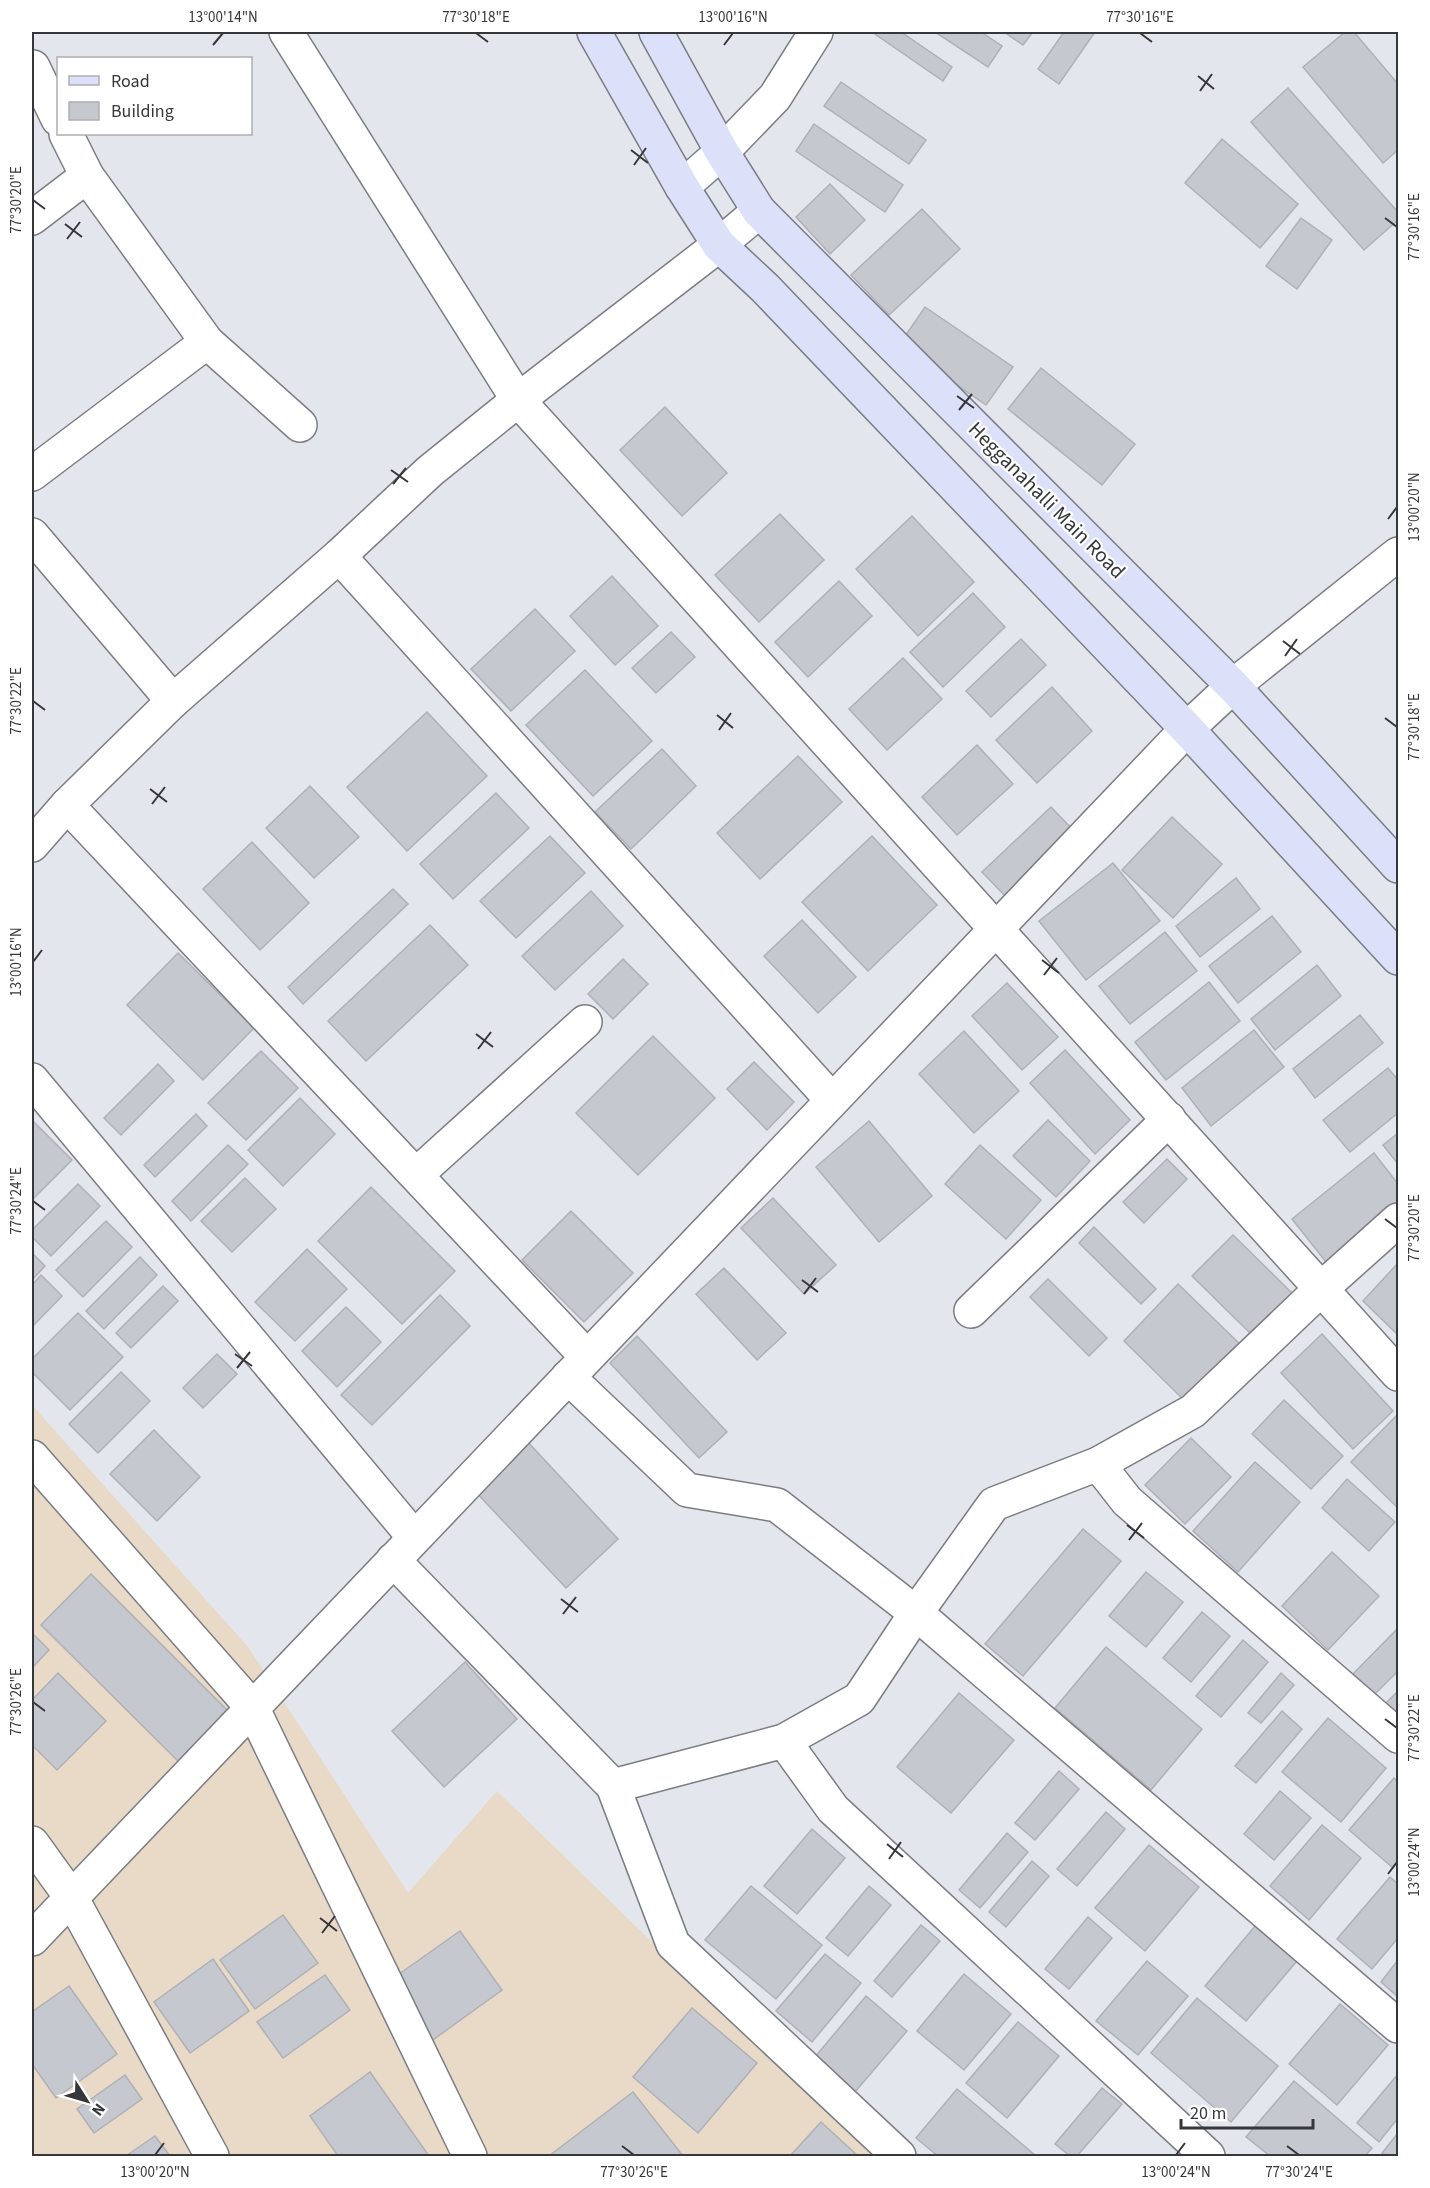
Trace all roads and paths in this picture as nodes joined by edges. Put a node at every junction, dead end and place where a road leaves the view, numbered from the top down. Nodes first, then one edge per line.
1 (286, 32) edge
2 (594, 32) edge
3 (656, 32) edge
4 (816, 32) edge
5 (33, 67) edge
6 (57, 117) edge
7 (66, 135) edge
8 (722, 152) junction
9 (87, 176) junction
10 (682, 187) junction
11 (759, 211) junction
12 (32, 218) edge
13 (719, 245) junction
14 (207, 342) junction
15 (518, 400) junction
16 (300, 425) dead end
17 (32, 474) edge
18 (34, 543) edge
19 (1398, 554) edge
20 (339, 556) junction
21 (1233, 686) junction
22 (173, 701) junction
23 (1187, 729) junction
24 (67, 805) junction
25 (32, 845) edge
26 (1398, 866) edge
27 (996, 929) junction
28 (1398, 958) edge
29 (585, 1022) dead end
30 (32, 1080) edge
31 (832, 1100) junction
32 (1169, 1119) junction
33 (416, 1176) junction
34 (1398, 1220) edge
35 (1322, 1288) junction
36 (971, 1311) dead end
37 (578, 1367) junction
38 (1398, 1374) edge
39 (32, 1457) edge
40 (1098, 1464) junction
41 (404, 1549) junction
42 (916, 1613) junction
43 (252, 1707) junction
44 (1398, 1736) edge
45 (784, 1742) junction
46 (613, 1786) junction
47 (32, 1843) edge
48 (71, 1897) junction
49 (32, 1939) edge
50 (1398, 2026) edge
51 (212, 2157) edge
52 (470, 2157) edge
53 (899, 2157) edge
54 (1208, 2157) edge

1 - 15 street
2 - 10 main road
3 - 8 main road, Hegganahalli Main Road
4 - 8 street
5 - 6 street
7 - 9 street
8 - 10 street
8 - 11 main road, Hegganahalli Main Road
9 - 12 street
9 - 14 street
10 - 13 main road
11 - 13 street
11 - 21 main road, Hegganahalli Main Road
13 - 15 street
13 - 23 main road
14 - 16 street
14 - 17 street
15 - 20 street
15 - 27 street
18 - 22 street
19 - 21 street
20 - 22 street
20 - 31 street
21 - 23 street
21 - 26 main road, Hegganahalli Main Road
22 - 24 street
23 - 27 street
23 - 28 main road
24 - 25 street
24 - 33 street
27 - 31 street
27 - 32 street
29 - 33 street
30 - 41 street
31 - 37 street
32 - 35 street
32 - 36 street
33 - 37 street
34 - 35 street
35 - 38 street
35 - 40 street
37 - 41 street
37 - 42 street
39 - 43 street
40 - 42 street
40 - 44 street
41 - 43 street
41 - 46 street
42 - 45 street
42 - 50 street
43 - 48 street
43 - 52 street
45 - 46 street
45 - 54 street
46 - 53 street
47 - 48 street
48 - 49 street
48 - 51 street

